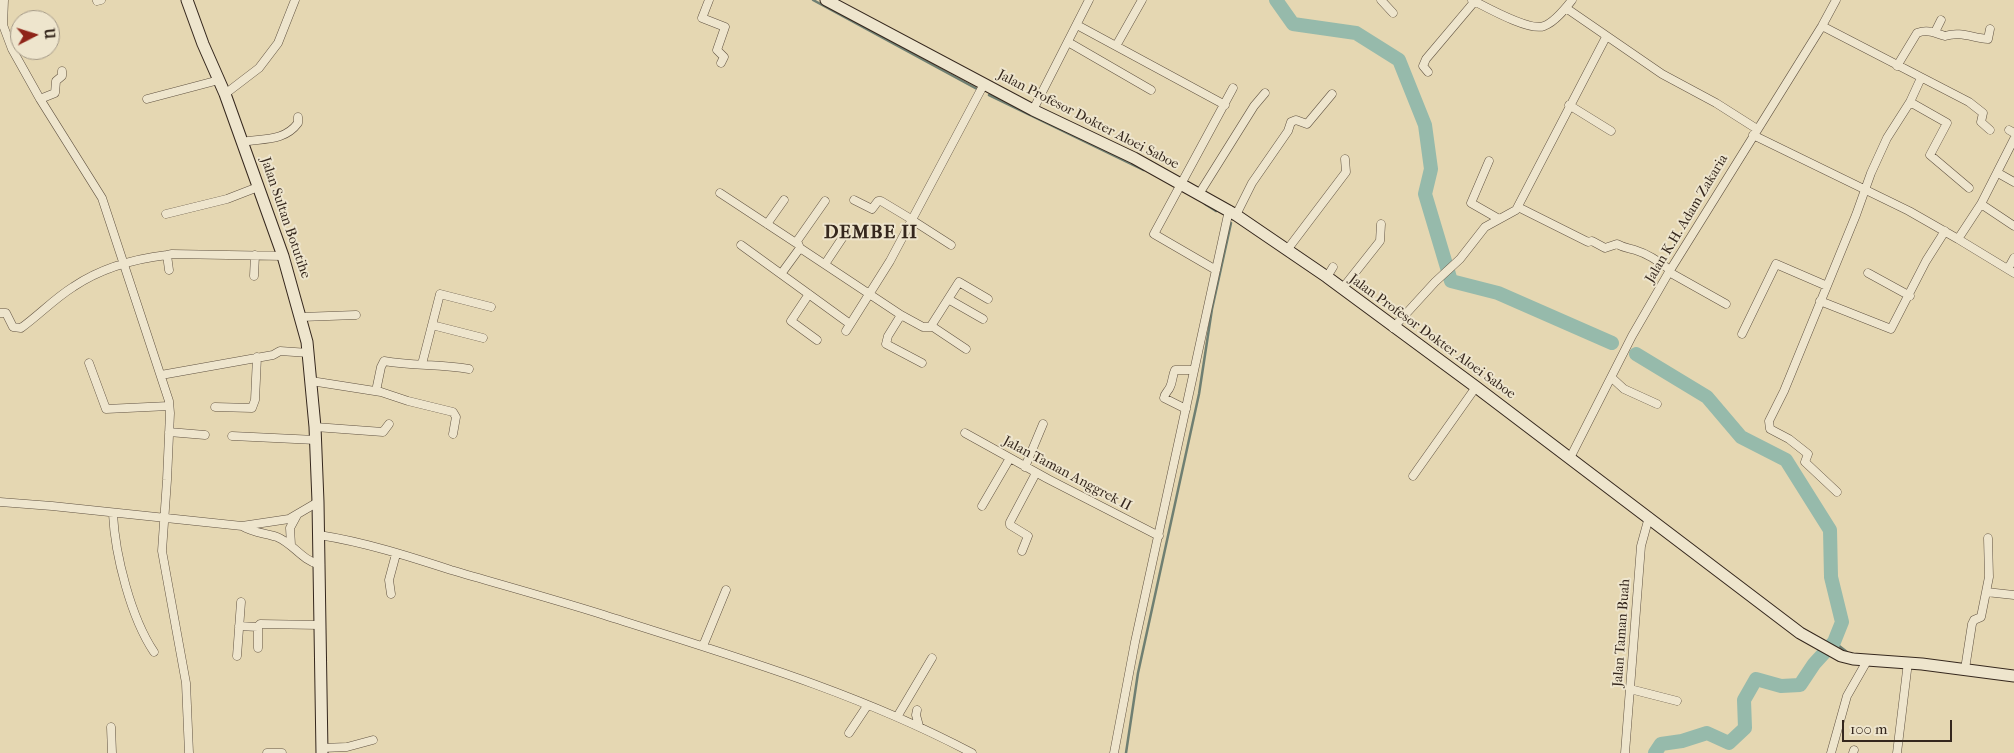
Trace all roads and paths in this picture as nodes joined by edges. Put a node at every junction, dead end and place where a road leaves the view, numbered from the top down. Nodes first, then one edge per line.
1 (4, 0) edge
2 (187, 0) edge
3 (295, 0) edge
4 (709, 0) edge
5 (826, 0) edge
6 (1089, 0) edge
7 (1142, 0) edge
8 (1381, 0) edge
9 (1572, 0) edge
10 (1836, 0) edge
11 (1474, 1) edge
12 (1566, 8) junction
13 (1393, 13) dead end
14 (1941, 20) dead end
15 (1077, 25) junction
16 (1822, 26) junction
17 (1990, 29) dead end
18 (1935, 32) junction
19 (1606, 37) junction
20 (1068, 42) junction
21 (1116, 46) junction
22 (721, 63) dead end
23 (1897, 66) junction
24 (62, 71) dead end
25 (1428, 72) dead end
26 (1921, 78) junction
27 (219, 80) junction
28 (984, 84) junction
29 (1233, 88) dead end
30 (1151, 90) dead end
31 (1265, 93) dead end
32 (225, 94) junction
33 (1332, 94) dead end
34 (40, 99) junction
35 (147, 99) dead end
36 (1910, 102) junction
37 (1225, 105) junction
38 (1569, 106) junction
39 (1033, 110) junction
40 (298, 118) dead end
41 (1990, 130) dead end
42 (1611, 131) dead end
43 (1755, 132) junction
44 (2014, 139) edge
45 (242, 142) junction
46 (1344, 159) dead end
47 (1489, 161) dead end
48 (1998, 173) junction
49 (2014, 182) edge
50 (1180, 184) junction
51 (258, 187) junction
52 (1969, 188) dead end
53 (1865, 189) junction
54 (720, 193) dead end
55 (1200, 194) junction
56 (784, 200) dead end
57 (854, 200) dead end
58 (825, 201) dead end
59 (1981, 204) junction
60 (1518, 207) junction
61 (1233, 212) junction
62 (166, 214) dead end
63 (911, 219) junction
64 (1499, 219) junction
65 (767, 224) junction
66 (1381, 224) dead end
67 (2014, 226) edge
68 (1945, 231) junction
69 (845, 234) dead end
70 (1958, 239) junction
71 (741, 245) dead end
72 (798, 245) junction
73 (951, 245) dead end
74 (1288, 250) junction
75 (167, 255) junction
76 (255, 255) junction
77 (283, 256) junction
78 (2014, 258) edge
79 (124, 262) junction
80 (825, 264) junction
81 (1334, 267) dead end
82 (169, 270) dead end
83 (1216, 270) junction
84 (1670, 271) junction
85 (2011, 271) edge
86 (1868, 273) dead end
87 (781, 274) junction
88 (254, 276) dead end
89 (1327, 278) junction
90 (1827, 286) junction
91 (1342, 290) junction
92 (810, 294) junction
93 (869, 295) junction
94 (1910, 296) junction
95 (948, 299) junction
96 (988, 299) dead end
97 (1820, 301) junction
98 (1726, 304) dead end
99 (491, 307) dead end
100 (0, 312) edge
101 (356, 315) dead end
102 (901, 315) junction
103 (301, 317) junction
104 (983, 319) dead end
105 (432, 325) junction
106 (931, 326) junction
107 (1393, 328) junction
108 (1742, 334) dead end
109 (483, 338) dead end
110 (818, 340) dead end
111 (966, 349) dead end
112 (309, 352) junction
113 (257, 357) junction
114 (89, 363) dead end
115 (922, 363) dead end
116 (422, 364) junction
117 (469, 369) dead end
118 (1194, 370) junction
119 (161, 375) junction
120 (1612, 378) junction
121 (311, 381) junction
122 (1476, 387) junction
123 (376, 391) junction
124 (1658, 404) dead end
125 (169, 406) junction
126 (215, 407) dead end
127 (1186, 409) junction
128 (389, 424) dead end
129 (1043, 424) dead end
130 (315, 428) junction
131 (169, 432) junction
132 (965, 433) dead end
133 (453, 434) dead end
134 (205, 435) dead end
135 (232, 436) dead end
136 (316, 440) junction
137 (1010, 458) junction
138 (1570, 458) junction
139 (1025, 467) junction
140 (1036, 473) junction
141 (1413, 476) dead end
142 (1837, 492) dead end
143 (0, 502) edge
144 (318, 502) junction
145 (982, 506) dead end
146 (113, 514) junction
147 (296, 515) junction
148 (1648, 517) junction
149 (165, 519) junction
150 (242, 526) junction
151 (319, 535) junction
152 (1159, 536) junction
153 (1988, 538) dead end
154 (291, 545) junction
155 (1022, 551) dead end
156 (396, 554) junction
157 (320, 566) junction
158 (726, 590) dead end
159 (1986, 592) junction
160 (391, 594) dead end
161 (2014, 595) edge
162 (241, 602) dead end
163 (320, 625) junction
164 (239, 626) junction
165 (258, 627) junction
166 (703, 646) junction
167 (258, 648) dead end
168 (154, 652) dead end
169 (237, 656) dead end
170 (932, 658) dead end
171 (1867, 661) junction
172 (1908, 662) junction
173 (1966, 664) junction
174 (2014, 676) edge
175 (1630, 689) junction
176 (1677, 701) dead end
177 (867, 706) junction
178 (918, 710) dead end
179 (897, 718) junction
180 (919, 726) junction
181 (111, 727) dead end
182 (849, 733) dead end
183 (373, 740) dead end
184 (322, 751) edge
185 (112, 753) edge
186 (189, 753) edge
187 (267, 753) edge
188 (282, 753) edge
189 (972, 753) edge
190 (1114, 753) edge
191 (1625, 753) edge
192 (1831, 753) edge
193 (1897, 753) edge

1 - 34 street
2 - 27 street, Jalan Sultan Botutihe
3 - 32 street
4 - 22 street
5 - 28 street, Jalan Profesor Dokter Aloei Saboe
6 - 15 street
7 - 21 street
8 - 13 street
9 - 12 street
10 - 16 street, Jalan K.H. Adam Zakaria
11 - 12 street
11 - 25 street
12 - 19 street
14 - 18 street
15 - 20 street
15 - 21 street
16 - 23 street
16 - 43 street, Jalan K.H. Adam Zakaria
17 - 18 street
18 - 23 street
19 - 38 street
19 - 43 street
20 - 30 street
20 - 39 street
21 - 37 street
23 - 26 street
24 - 34 street
26 - 36 street
26 - 41 street
27 - 32 street, Jalan Sultan Botutihe
27 - 35 street
28 - 39 street, Jalan Profesor Dokter Aloei Saboe
28 - 63 street
29 - 37 street
31 - 55 street
32 - 45 street, Jalan Sultan Botutihe
33 - 61 street
34 - 79 street
36 - 52 street
36 - 53 street
37 - 50 street
38 - 42 street
38 - 60 street
39 - 50 street, Jalan Profesor Dokter Aloei Saboe
40 - 45 street
43 - 53 street
43 - 84 street, Jalan K.H. Adam Zakaria
44 - 48 street
45 - 51 street, Jalan Sultan Botutihe
46 - 74 street
47 - 64 street
48 - 49 street
48 - 59 street
50 - 55 street, Jalan Profesor Dokter Aloei Saboe
50 - 83 street
51 - 62 street
51 - 77 street, Jalan Sultan Botutihe
53 - 68 street
53 - 90 street
54 - 65 street
55 - 61 street, Jalan Profesor Dokter Aloei Saboe
56 - 65 street
57 - 63 street
58 - 72 street
59 - 67 street
59 - 70 street
60 - 64 street
60 - 84 street
61 - 74 street, Jalan Profesor Dokter Aloei Saboe
61 - 83 street
63 - 73 street
63 - 93 street
64 - 107 street
65 - 72 street
66 - 91 street
68 - 70 street
68 - 94 street
69 - 80 street
70 - 85 street
71 - 87 street
72 - 80 street
72 - 87 street
74 - 89 street, Jalan Profesor Dokter Aloei Saboe
75 - 76 street
75 - 79 street
75 - 82 street
76 - 77 street
76 - 88 street
77 - 103 street, Jalan Sultan Botutihe
78 - 85 street
79 - 100 street
79 - 119 street
80 - 93 street
81 - 89 street
83 - 118 street
84 - 98 street
84 - 120 street, Jalan K.H. Adam Zakaria
86 - 94 street
87 - 92 street
89 - 91 street, Jalan Profesor Dokter Aloei Saboe
90 - 97 street
90 - 108 street
91 - 107 street, Jalan Profesor Dokter Aloei Saboe
92 - 93 street
92 - 110 street
93 - 102 street
94 - 97 street
95 - 96 street
95 - 104 street
95 - 106 street
97 - 142 street
99 - 105 street
101 - 103 street
102 - 106 street
102 - 115 street
103 - 112 street, Jalan Sultan Botutihe
105 - 109 street
105 - 116 street
106 - 111 street
107 - 122 street, Jalan Profesor Dokter Aloei Saboe
112 - 113 street
112 - 121 street, Jalan Sultan Botutihe
113 - 119 street
113 - 126 street
114 - 125 street
116 - 117 street
116 - 123 street
118 - 127 street
118 - 127 street
119 - 125 street
120 - 124 street
120 - 138 street, Jalan K.H. Adam Zakaria
121 - 123 street
121 - 130 street, Jalan Sultan Botutihe
122 - 138 street, Jalan Profesor Dokter Aloei Saboe
122 - 141 street
123 - 133 street
125 - 131 street
127 - 152 street
128 - 130 street
129 - 139 street
130 - 136 street, Jalan Sultan Botutihe
131 - 134 street
131 - 149 street
132 - 137 street, Jalan Taman Anggrek II
135 - 136 street
136 - 144 street, Jalan Sultan Botutihe
137 - 139 street, Jalan Taman Anggrek II
137 - 145 street
138 - 148 street, Jalan Profesor Dokter Aloei Saboe
139 - 140 street, Jalan Taman Anggrek II
140 - 152 street, Jalan Taman Anggrek II
140 - 155 street
143 - 146 street
144 - 147 street
144 - 151 street, Jalan Sultan Botutihe
146 - 149 street
146 - 168 street
147 - 150 street
147 - 154 street
148 - 171 street, Jalan Profesor Dokter Aloei Saboe
148 - 175 street, Jalan Taman Buah
149 - 150 street
149 - 186 street
150 - 154 street
151 - 156 street
151 - 157 street, Jalan Sultan Botutihe
152 - 190 street
153 - 159 street
154 - 157 street
156 - 160 street
156 - 166 street
157 - 163 street, Jalan Sultan Botutihe
158 - 166 street
159 - 161 street
159 - 173 street
162 - 164 street
163 - 165 street
163 - 184 street, Jalan Sultan Botutihe
164 - 165 street
164 - 169 street
165 - 167 street
166 - 177 street
170 - 179 street
171 - 172 street, Jalan Profesor Dokter Aloei Saboe
171 - 192 street
172 - 173 street, Jalan Profesor Dokter Aloei Saboe
172 - 193 street
173 - 174 street, Jalan Profesor Dokter Aloei Saboe
175 - 176 street
175 - 191 street, Jalan Taman Buah
177 - 179 street
177 - 182 street
178 - 180 street
179 - 180 street
180 - 189 street
181 - 185 street
183 - 184 street
187 - 188 street

